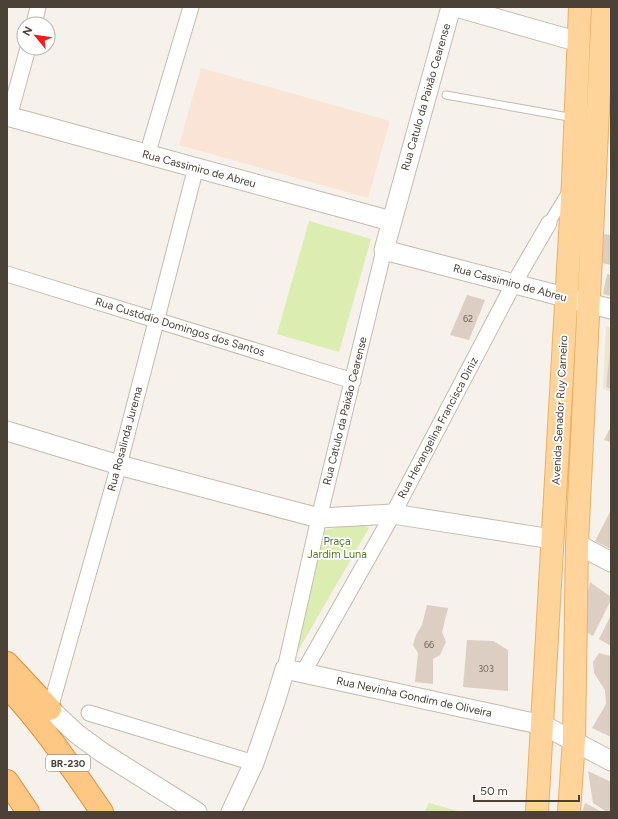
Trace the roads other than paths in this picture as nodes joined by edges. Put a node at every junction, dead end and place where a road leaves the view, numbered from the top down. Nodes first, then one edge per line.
1 (191, 7) edge
2 (451, 7) edge
3 (456, 7) edge
4 (580, 7) edge
5 (603, 7) edge
6 (579, 42) junction
7 (606, 43) edge
8 (26, 56) edge
9 (446, 95) dead end
10 (8, 116) edge
11 (576, 119) junction
12 (147, 155) junction
13 (196, 167) junction
14 (573, 182) junction
15 (391, 221) junction
16 (549, 223) joint
17 (384, 250) junction
18 (7, 274) edge
19 (513, 284) junction
20 (566, 298) junction
21 (589, 304) junction
22 (611, 309) edge
23 (156, 320) junction
24 (353, 381) junction
25 (7, 431) edge
26 (119, 465) junction
27 (393, 514) junction
28 (319, 518) junction
29 (552, 539) junction
30 (577, 544) junction
31 (611, 562) edge
32 (7, 663) edge
33 (285, 669) junction
34 (303, 673) junction
35 (7, 687) edge
36 (7, 695) edge
37 (41, 712) junction
38 (88, 712) dead end
39 (543, 725) junction
40 (574, 740) junction
41 (611, 761) edge
42 (254, 763) junction
43 (7, 781) edge
44 (28, 812) edge
45 (102, 812) edge
46 (197, 812) edge
47 (231, 812) edge
48 (537, 812) edge
49 (569, 812) edge

1 - 12 street
2 - 15 street, Rua Catulo da Paixão Cearense
3 - 6 street
4 - 6 main road, Avenida Senador Ruy Carneiro
5 - 7 main road
6 - 11 main road, Avenida Senador Ruy Carneiro
7 - 21 main road
8 - 10 street
9 - 11 lane
10 - 12 street, Rua Cassimiro de Abreu
11 - 14 main road, Avenida Senador Ruy Carneiro
12 - 13 street, Rua Cassimiro de Abreu
13 - 15 street, Rua Cassimiro de Abreu
13 - 23 street, Rua Rosalinda Jurema
14 - 16 street, Rua Hevangelina Francisca Diniz
14 - 20 main road, Avenida Senador Ruy Carneiro
15 - 17 street, Rua Catulo da Paixão Cearense
16 - 19 street, Rua Hevangelina Francisca Diniz
17 - 19 street, Rua Cassimiro de Abreu
17 - 24 street, Rua Catulo da Paixão Cearense
18 - 23 street, Rua Custódio Domingos dos Santos
19 - 20 street, Rua Cassimiro de Abreu
19 - 27 street, Rua Hevangelina Francisca Diniz
20 - 21 street, Rua Cassimiro de Abreu
20 - 29 main road, Avenida Senador Ruy Carneiro
21 - 22 street, Rua Cassimiro de Abreu
21 - 30 main road
23 - 24 street, Rua Custódio Domingos dos Santos
23 - 26 street, Rua Rosalinda Jurema
24 - 28 street, Rua Catulo da Paixão Cearense
25 - 26 street
26 - 28 street
26 - 37 street, Rua Rosalinda Jurema
27 - 28 street
27 - 29 street
27 - 34 street, Rua Hevangelina Francisca Diniz
28 - 33 street, Rua Catulo da Paixão Cearense
29 - 39 main road, Avenida Senador Ruy Carneiro
30 - 31 street
30 - 40 main road
32 - 37 highway
33 - 34 street, Rua Nevinha Gondim de Oliveira
33 - 42 street, Rua Catulo da Paixão Cearense
34 - 39 street, Rua Nevinha Gondim de Oliveira
35 - 37 highway, BR-230
36 - 37 highway
37 - 45 highway, BR-230
37 - 46 street
38 - 42 street
39 - 40 street, Rua Nevinha Gondim de Oliveira
39 - 48 main road, Avenida Senador Ruy Carneiro
40 - 41 street, Rua Nevinha Gondim de Oliveira
40 - 49 main road
42 - 47 street, Rua Catulo da Paixão Cearense
43 - 44 highway

